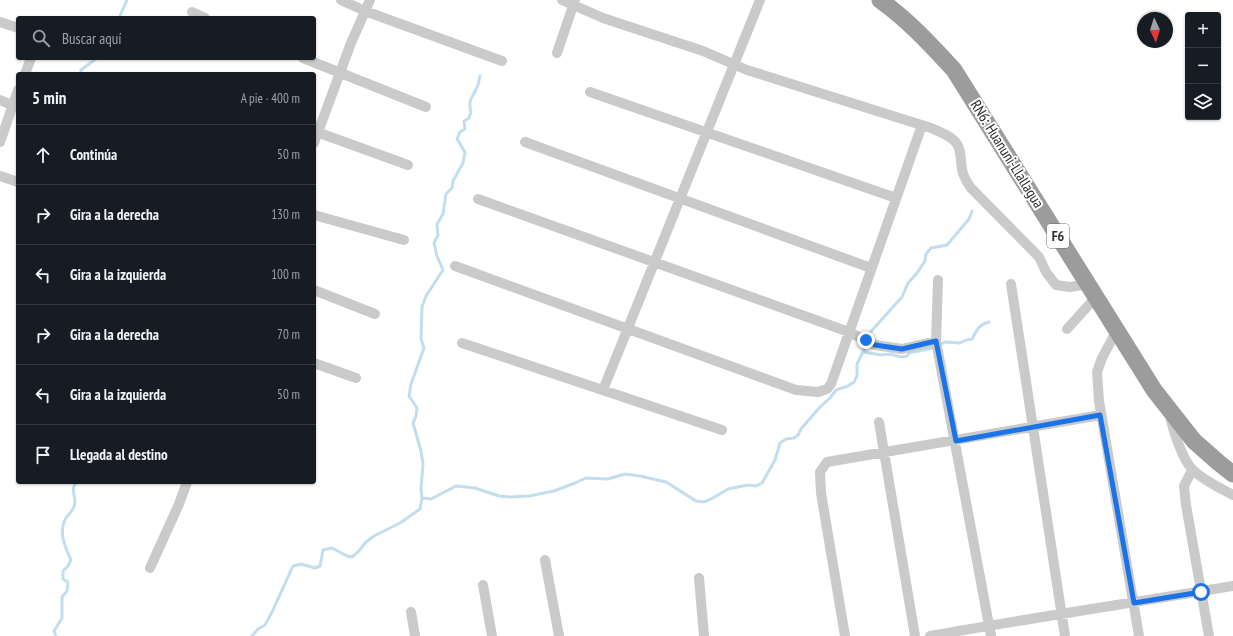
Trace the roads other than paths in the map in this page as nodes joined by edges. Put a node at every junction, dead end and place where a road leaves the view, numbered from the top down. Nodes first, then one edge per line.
1 (341, 0) edge
2 (370, 0) edge
3 (562, 0) edge
4 (760, 0) edge
5 (880, 0) edge
6 (574, 2) edge
7 (365, 11) junction
8 (192, 12) dead end
9 (201, 16) edge
10 (0, 22) edge
11 (16, 27) edge
12 (557, 53) dead end
13 (30, 60) edge
14 (308, 60) edge
15 (502, 61) dead end
16 (734, 64) junction
17 (25, 72) edge
18 (340, 73) junction
19 (590, 92) dead end
20 (16, 95) edge
21 (0, 100) edge
22 (12, 105) junction
23 (426, 107) dead end
24 (922, 125) junction
25 (316, 132) edge
26 (706, 133) junction
27 (0, 142) edge
28 (525, 142) dead end
29 (408, 165) dead end
30 (0, 176) edge
31 (16, 181) edge
32 (681, 198) junction
33 (896, 198) junction
34 (478, 199) dead end
35 (316, 216) edge
36 (404, 240) dead end
37 (655, 263) junction
38 (455, 266) dead end
39 (871, 268) junction
40 (938, 280) dead end
41 (1011, 284) dead end
42 (1092, 290) junction
43 (316, 291) edge
44 (375, 314) dead end
45 (628, 329) junction
46 (1067, 329) dead end
47 (1117, 330) junction
48 (849, 332) junction
49 (936, 341) junction
50 (462, 342) dead end
51 (316, 364) edge
52 (356, 378) dead end
53 (603, 390) junction
54 (1168, 408) junction
55 (1100, 415) junction
56 (879, 422) dead end
57 (1033, 426) junction
58 (722, 430) dead end
59 (956, 441) junction
60 (884, 452) junction
61 (1192, 470) junction
62 (1233, 474) edge
63 (186, 484) edge
64 (1233, 495) edge
65 (546, 560) dead end
66 (150, 568) dead end
67 (699, 578) dead end
68 (483, 585) dead end
69 (1233, 586) edge
70 (1201, 592) junction
71 (1134, 603) junction
72 (411, 612) dead end
73 (1061, 613) junction
74 (990, 626) junction
75 (415, 636) edge
76 (492, 636) edge
77 (558, 636) edge
78 (704, 636) edge
79 (845, 636) edge
80 (915, 636) edge
81 (930, 636) edge
82 (991, 636) edge
83 (1065, 636) edge
84 (1139, 636) edge
85 (1208, 636) edge

1 - 7 street
2 - 7 street
3 - 6 street
4 - 16 street
5 - 42 highway, RN6: Huanuni-Llallagua / F6
6 - 12 street
6 - 16 street
7 - 15 street
7 - 18 street
8 - 9 street
10 - 11 street
13 - 17 street
14 - 18 street
16 - 24 street
16 - 26 street
18 - 23 street
18 - 25 street
19 - 26 street
20 - 22 street
21 - 22 street
22 - 27 street
24 - 33 street
24 - 42 street
25 - 29 street
26 - 32 street
26 - 33 street
28 - 32 street
30 - 31 street
32 - 37 street
32 - 39 street
33 - 39 street
34 - 37 street
35 - 36 street
37 - 45 street
37 - 48 street
38 - 45 street
39 - 48 street
40 - 49 street
41 - 57 street
42 - 46 street
42 - 47 highway, RN6: Huanuni-Llallagua / F6
43 - 44 street
45 - 48 street
45 - 53 street
47 - 54 highway, RN6: Huanuni-Llallagua / F6
47 - 55 street
48 - 49 street
49 - 59 street
50 - 53 street
51 - 52 street
53 - 58 street
54 - 61 street
54 - 62 highway, RN6: Huanuni-Llallagua / F6
55 - 57 street
55 - 71 street
56 - 60 street
57 - 59 street
57 - 73 street
59 - 60 street
59 - 74 street
60 - 79 street
60 - 80 street
61 - 64 street
61 - 70 street
63 - 66 street
65 - 77 street
67 - 78 street
68 - 76 street
69 - 70 street
70 - 71 street
70 - 85 street
71 - 73 street
71 - 84 street
72 - 75 street
73 - 74 street
73 - 83 street
74 - 81 street
74 - 82 street

